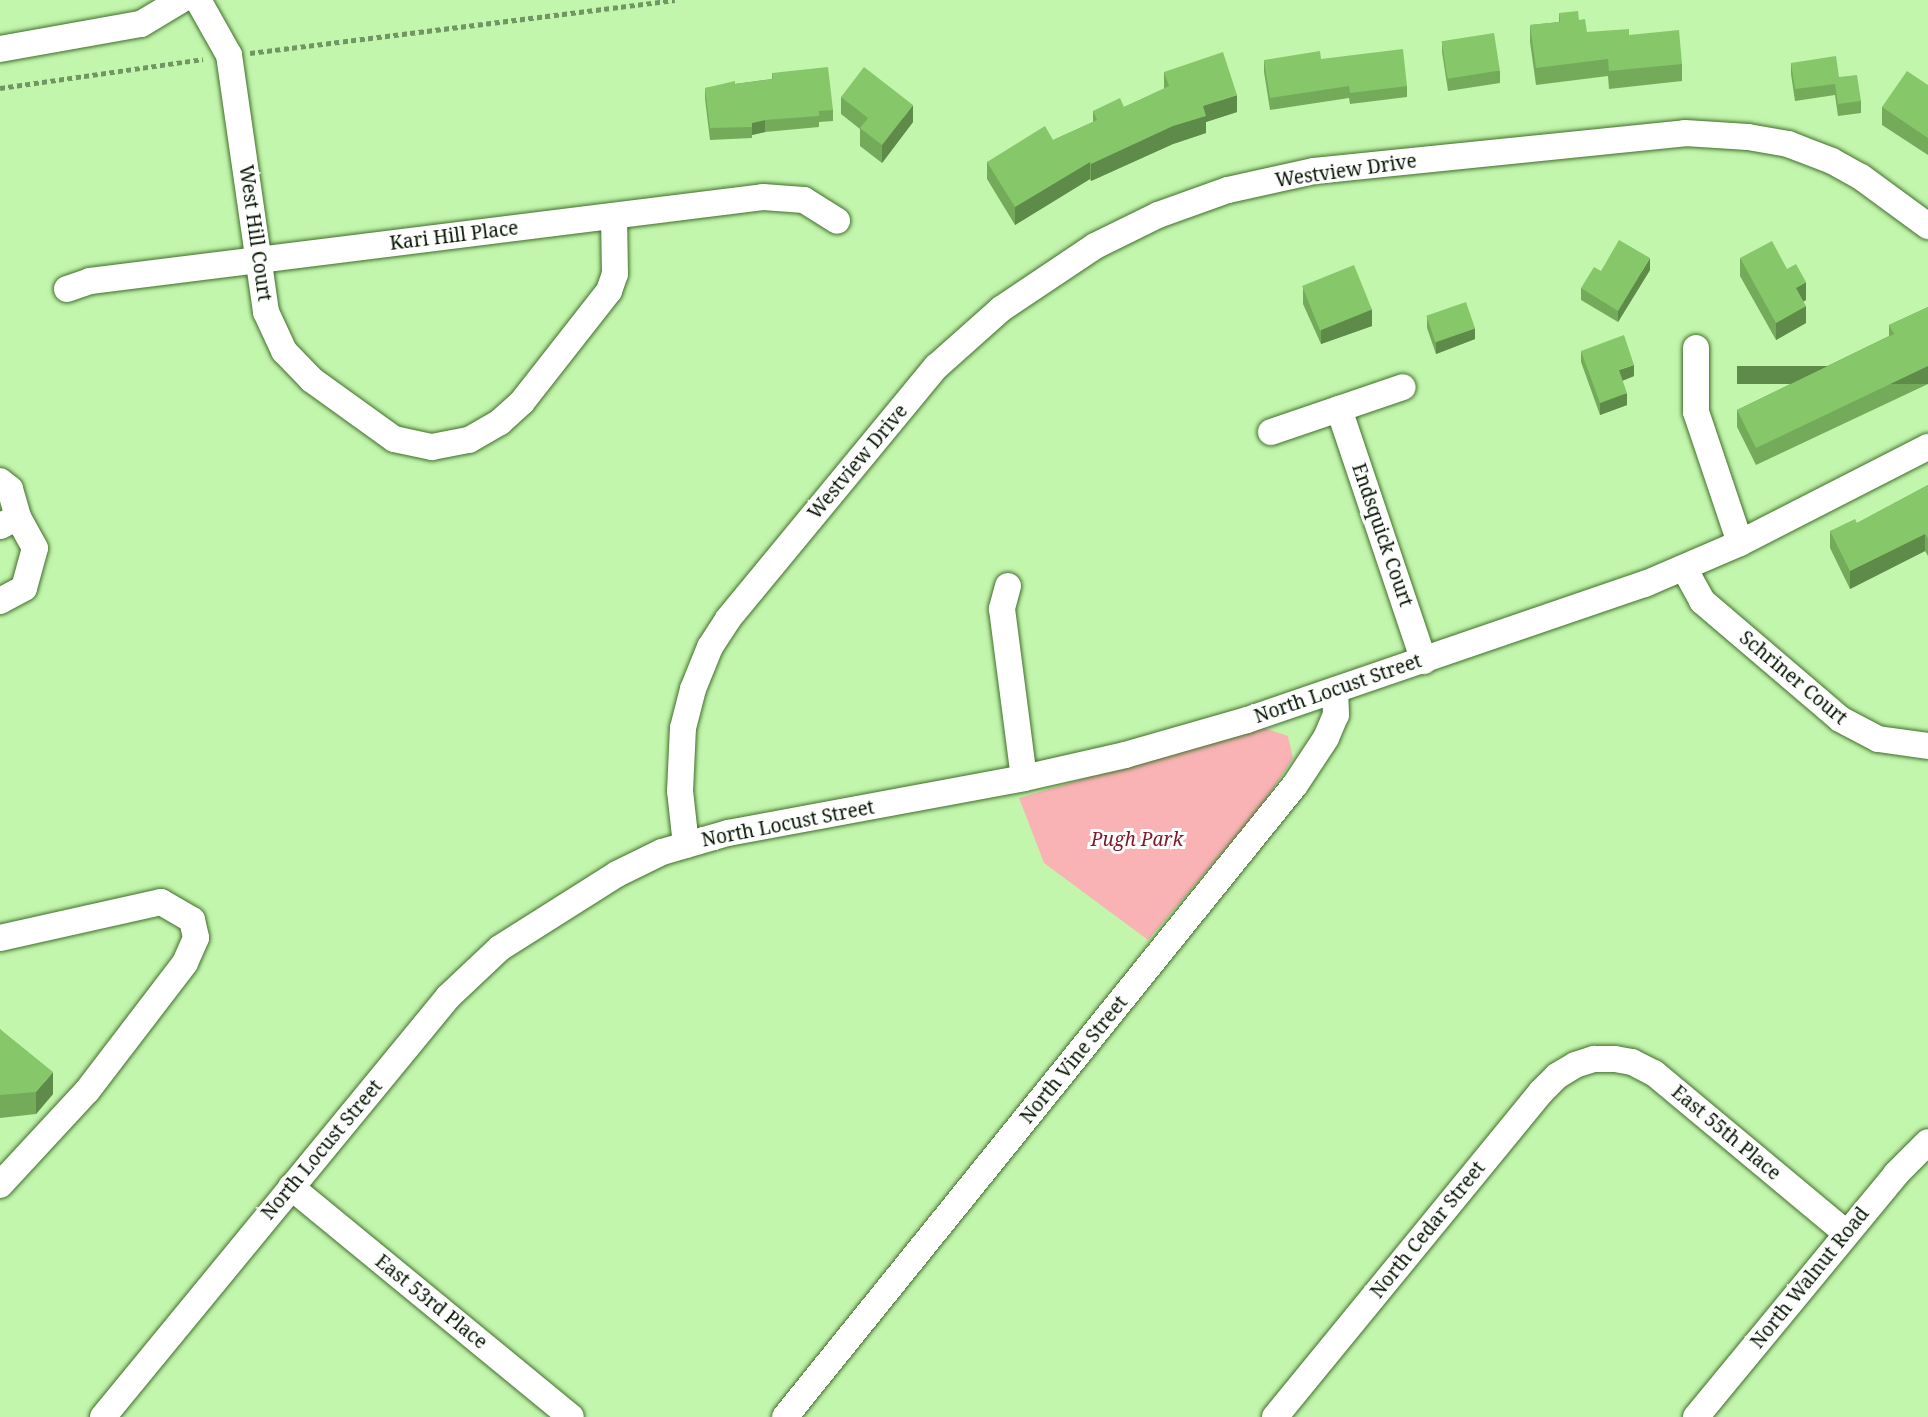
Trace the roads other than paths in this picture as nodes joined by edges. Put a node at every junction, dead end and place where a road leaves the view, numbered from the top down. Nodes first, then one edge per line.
1 (181, 0) edge
2 (198, 0) edge
3 (0, 49) edge
4 (614, 217) junction
5 (836, 221) dead end
6 (1928, 226) edge
7 (258, 260) junction
8 (67, 289) dead end
9 (1696, 348) dead end
10 (1403, 387) dead end
11 (1339, 409) junction
12 (1271, 432) dead end
13 (1928, 447) edge
14 (0, 481) edge
15 (9, 521) edge
16 (1740, 543) junction
17 (1684, 568) junction
18 (1009, 586) dead end
19 (0, 601) edge
20 (1424, 660) junction
21 (1335, 690) junction
22 (1928, 746) edge
23 (1024, 778) junction
24 (686, 845) junction
25 (0, 938) edge
26 (1594, 1059) joint
27 (1928, 1142) edge
28 (0, 1185) edge
29 (290, 1187) junction
30 (1846, 1233) junction
31 (103, 1417) edge
32 (571, 1417) edge
33 (785, 1417) edge
34 (1275, 1417) edge
35 (1696, 1417) edge

1 - 3 street
2 - 7 street, West Hill Court
4 - 5 street, Kari Hill Place
4 - 7 street, Kari Hill Place
4 - 7 street, West Hill Court
6 - 24 street, Westview Drive
7 - 8 street, Kari Hill Place
9 - 16 street
10 - 11 street
11 - 12 street
11 - 20 street, Endsquick Court
13 - 16 street
14 - 15 street
15 - 19 street
16 - 17 street, North Locust Street
17 - 20 street, North Locust Street
17 - 22 street, Schriner Court
18 - 23 street
20 - 21 street, North Locust Street
21 - 23 street, North Locust Street
21 - 33 street, North Vine Street
23 - 24 street, North Locust Street
24 - 29 street, North Locust Street
25 - 28 street
26 - 30 street, East 55th Place
26 - 34 street, North Cedar Street
27 - 30 street, North Walnut Road
29 - 31 street, North Locust Street
29 - 32 street, East 53rd Place
30 - 35 street, North Walnut Road

